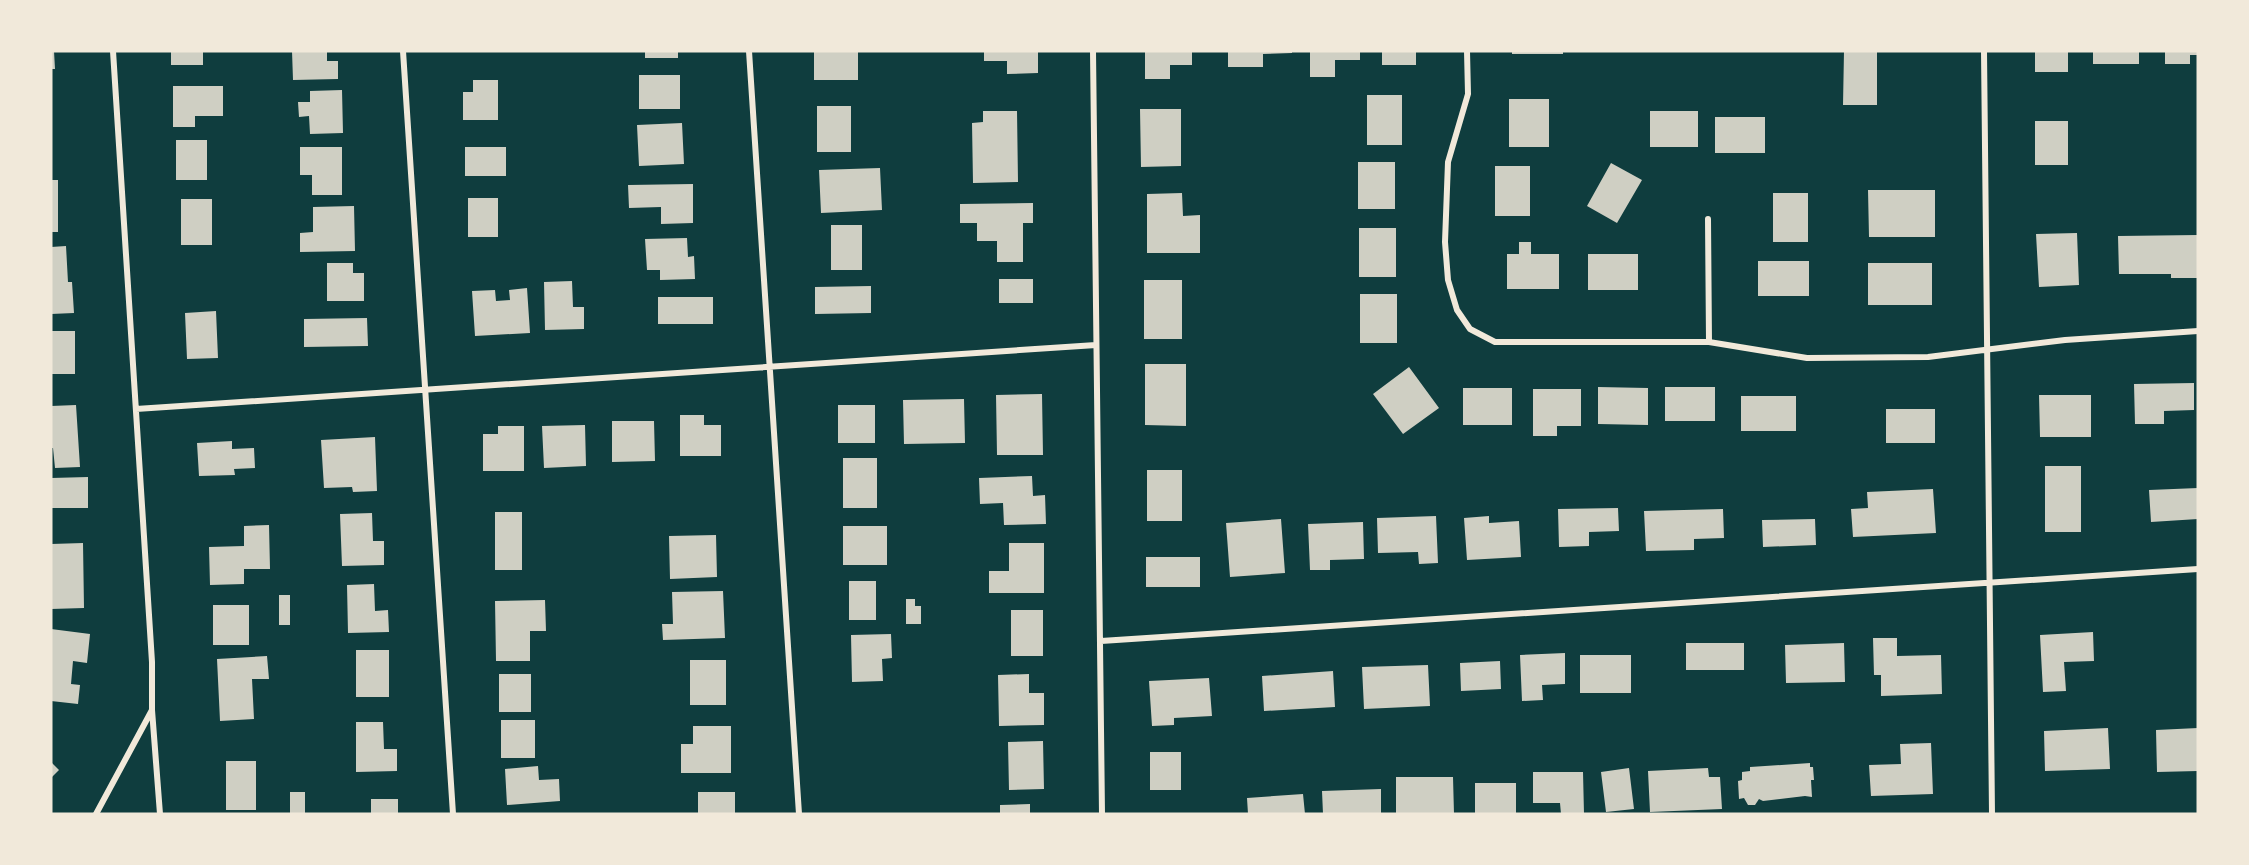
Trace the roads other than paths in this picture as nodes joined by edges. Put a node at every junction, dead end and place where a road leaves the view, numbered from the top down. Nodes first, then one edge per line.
1 (113, 51) edge
2 (403, 51) edge
3 (749, 51) edge
4 (1093, 51) edge
5 (1467, 51) edge
6 (1984, 51) edge
7 (1708, 219) dead end
8 (2198, 331) edge
9 (1709, 342) junction
10 (1096, 345) junction
11 (1987, 349) junction
12 (770, 367) junction
13 (425, 389) junction
14 (136, 409) junction
15 (2198, 569) edge
16 (1990, 583) junction
17 (1101, 641) junction
18 (152, 710) junction
19 (96, 814) edge
20 (160, 814) edge
21 (453, 814) edge
22 (799, 814) edge
23 (1102, 814) edge
24 (1992, 814) edge

1 - 14 street
2 - 13 street
3 - 12 street
4 - 10 street
5 - 9 street
6 - 11 street
7 - 9 street
8 - 11 street
9 - 11 street
10 - 12 street
10 - 17 street
11 - 16 street
12 - 13 street
12 - 22 street
13 - 14 street
13 - 21 street
14 - 18 street
15 - 16 street
16 - 17 street
16 - 24 street
17 - 23 street
18 - 19 street
18 - 20 street

